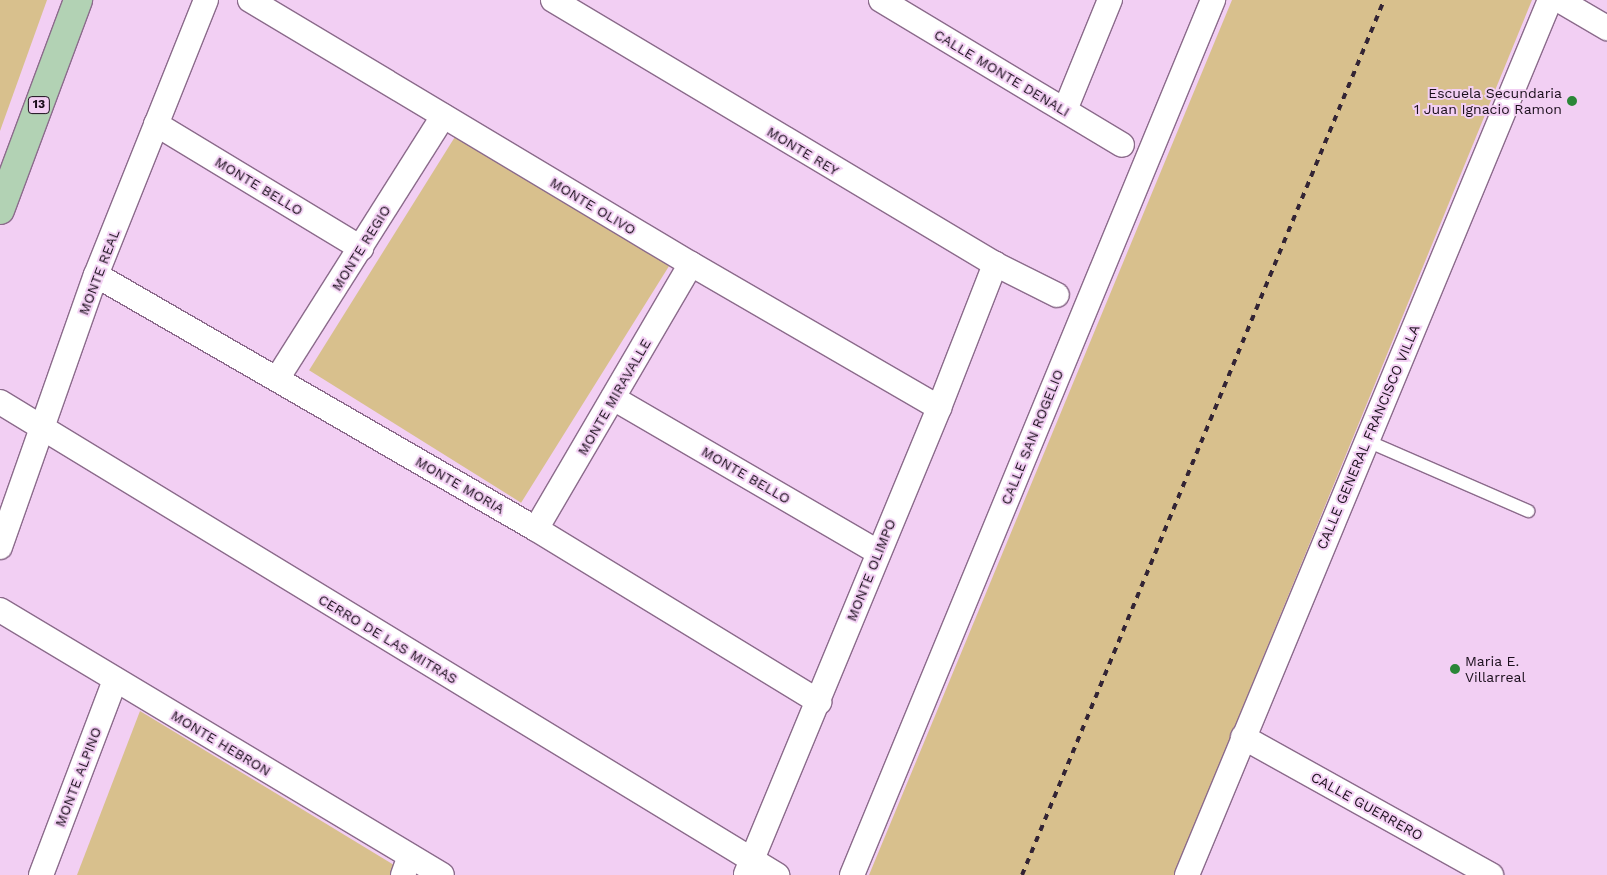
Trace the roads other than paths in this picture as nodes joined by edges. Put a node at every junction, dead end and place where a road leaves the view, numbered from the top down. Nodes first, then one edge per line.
1 (78, 0) edge
2 (206, 0) edge
3 (250, 0) edge
4 (553, 0) edge
5 (881, 0) edge
6 (1110, 0) edge
7 (1213, 0) edge
8 (1550, 0) edge
9 (1559, 0) edge
10 (903, 6) edge
11 (1607, 28) edge
12 (1065, 110) junction
13 (443, 116) junction
14 (156, 124) junction
15 (1122, 145) dead end
16 (0, 210) edge
17 (361, 248) junction
18 (691, 264) junction
19 (995, 264) junction
20 (96, 275) junction
21 (1057, 295) dead end
22 (277, 379) junction
23 (614, 398) junction
24 (0, 402) edge
25 (939, 408) junction
26 (42, 429) junction
27 (1367, 440) junction
28 (1528, 511) dead end
29 (536, 529) junction
30 (0, 548) edge
31 (878, 552) junction
32 (0, 610) edge
33 (115, 680) junction
34 (819, 702) junction
35 (1243, 737) junction
36 (407, 866) edge
37 (748, 868) edge
38 (41, 875) edge
39 (442, 875) edge
40 (777, 875) edge
41 (852, 875) edge
42 (1187, 875) edge
43 (1491, 875) edge

1 - 16 main road, 13
2 - 14 street, MONTE REAL
3 - 13 street, MONTE OLIVO
4 - 19 street, MONTE REY
5 - 10 street, CALLE MONTE DENALI
6 - 12 street
7 - 41 street, CALLE SAN ROGELIO
8 - 27 street, CALLE GENERAL FRANCISCO VILLA
9 - 11 street
10 - 12 street, CALLE MONTE DENALI
12 - 15 street, CALLE MONTE DENALI
13 - 17 street, MONTE REGIO
13 - 18 street, MONTE OLIVO
14 - 17 street, MONTE BELLO
14 - 20 street, MONTE REAL
17 - 22 street, MONTE REGIO
18 - 23 street, MONTE MIRAVALLE
18 - 25 street, MONTE OLIVO
19 - 21 street, MONTE REY
19 - 25 street, MONTE OLIMPO
20 - 22 street, MONTE MORIA
20 - 26 street, MONTE REAL
22 - 29 street, MONTE MORIA
23 - 29 street, MONTE MIRAVALLE
23 - 31 street, MONTE BELLO
24 - 26 street, CERRO DE LAS MITRAS
25 - 31 street, MONTE OLIMPO
26 - 30 street, MONTE REAL
26 - 37 street, CERRO DE LAS MITRAS
27 - 28 lane
27 - 35 street, CALLE GENERAL FRANCISCO VILLA
29 - 34 street, MONTE MORIA
31 - 34 street, MONTE OLIMPO
32 - 33 street, MONTE HEBRON
33 - 36 street, MONTE HEBRON
33 - 38 street, MONTE ALPINO
34 - 37 street, MONTE OLIMPO
35 - 42 street, CALLE GENERAL FRANCISCO VILLA
35 - 43 street, CALLE GUERRERO
36 - 39 street, MONTE HEBRON
37 - 40 street, CERRO DE LAS MITRAS

